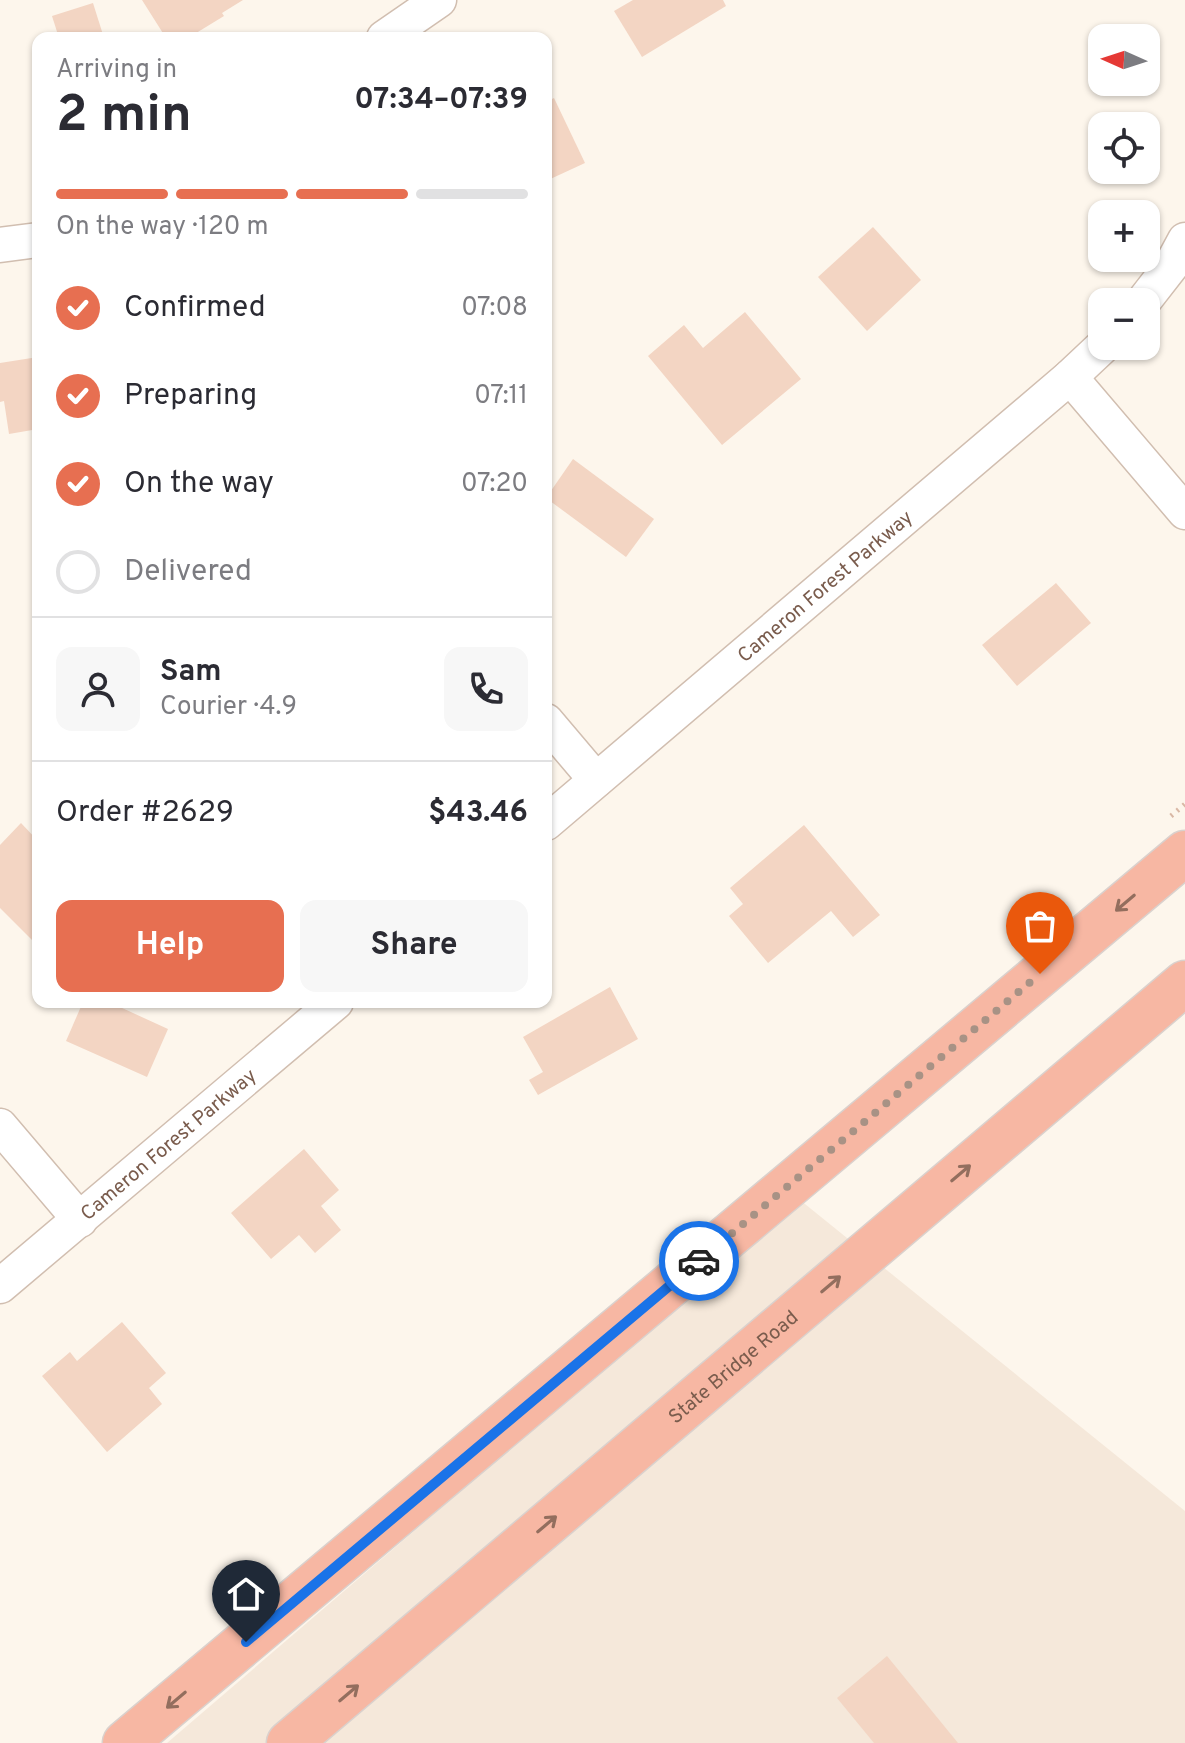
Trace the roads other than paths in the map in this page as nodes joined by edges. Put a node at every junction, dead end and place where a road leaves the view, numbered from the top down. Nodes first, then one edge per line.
1 (439, 0) edge
2 (393, 32) edge
3 (1185, 240) edge
4 (32, 241) edge
5 (0, 245) edge
6 (1154, 288) edge
7 (1088, 360) edge
8 (1070, 377) junction
9 (1185, 512) edge
10 (552, 728) edge
11 (596, 780) junction
12 (552, 818) edge
13 (1185, 853) edge
14 (1182, 988) edge
15 (329, 1008) edge
16 (0, 1126) edge
17 (80, 1220) junction
18 (0, 1286) edge
19 (125, 1743) edge
20 (289, 1743) edge

1 - 2 street
3 - 6 street
4 - 5 street
7 - 8 street, Cameron Forest Parkway
8 - 9 street
8 - 11 street, Cameron Forest Parkway
10 - 11 street
11 - 12 street, Cameron Forest Parkway
13 -> 19 highway
20 -> 14 highway, State Bridge Road
15 - 17 street, Cameron Forest Parkway
16 - 17 street
17 - 18 street, Cameron Forest Parkway

